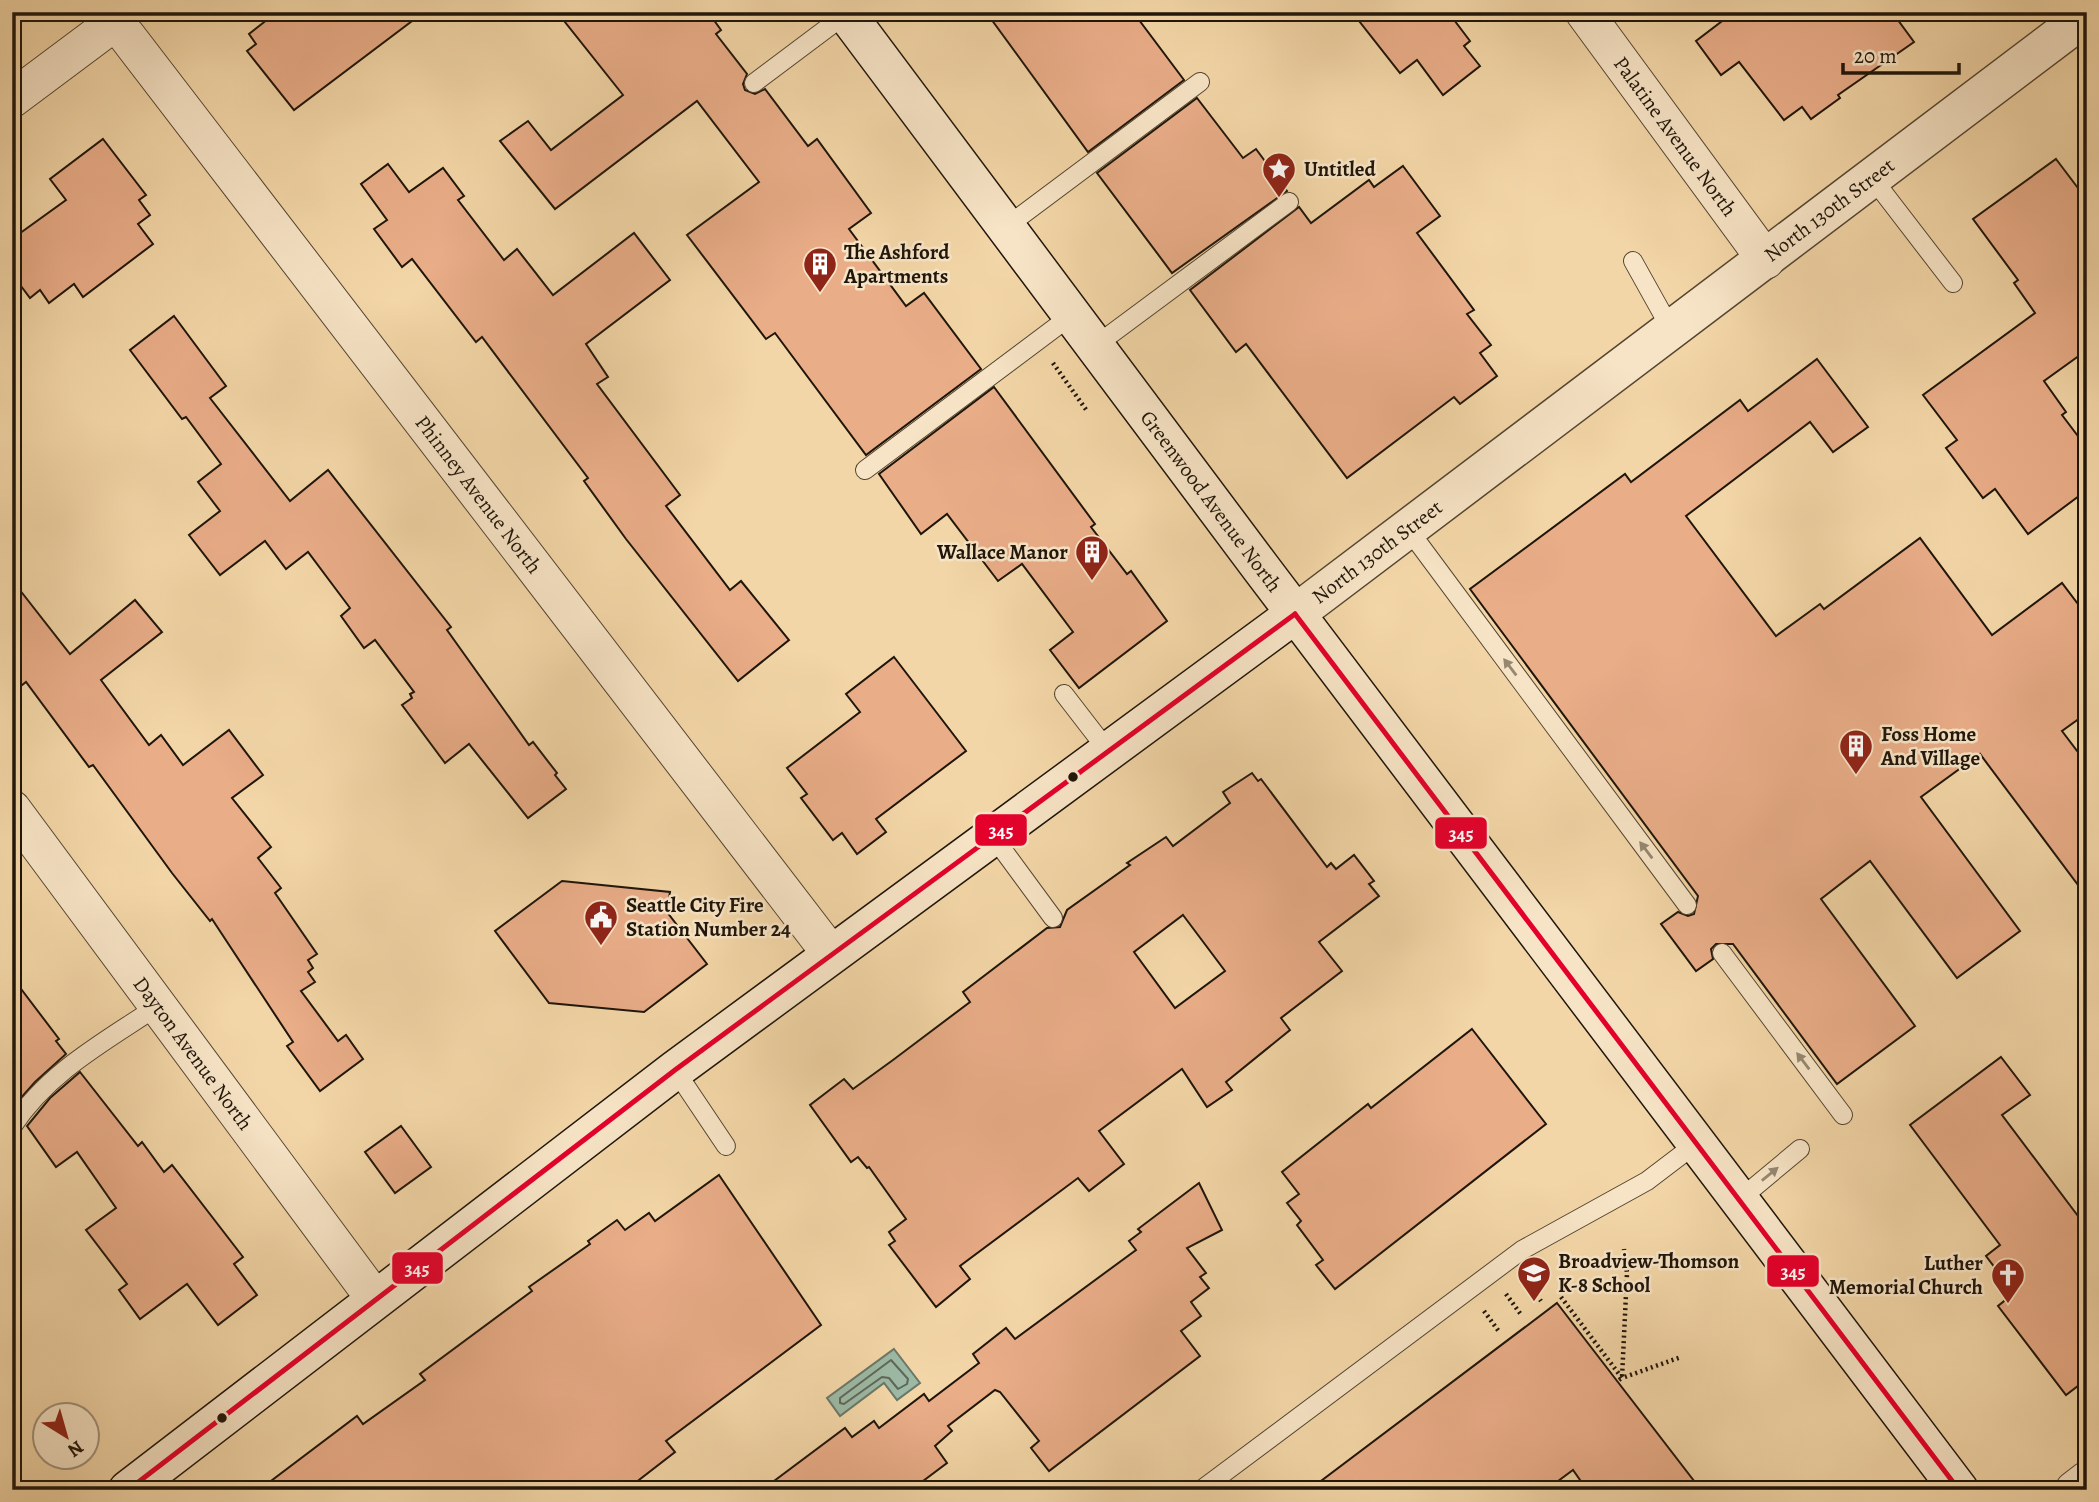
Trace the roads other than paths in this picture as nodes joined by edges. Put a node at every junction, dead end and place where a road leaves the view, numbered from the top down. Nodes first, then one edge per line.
1 (1584, 12) edge
2 (846, 13) edge
3 (2087, 15) edge
4 (116, 23) edge
5 (1200, 82) dead end
6 (754, 83) dead end
7 (12, 99) edge
8 (1873, 180) junction
9 (1289, 202) dead end
10 (1006, 227) junction
11 (1766, 260) junction
12 (1633, 261) dead end
13 (1953, 283) dead end
14 (1072, 315) junction
15 (1672, 331) junction
16 (1095, 346) junction
17 (865, 470) dead end
18 (1408, 529) junction
19 (1296, 614) junction
20 (1064, 694) dead end
21 (1108, 751) junction
22 (12, 809) edge
23 (992, 835) junction
24 (1687, 905) dead end
25 (1053, 919) dead end
26 (1722, 953) dead end
27 (831, 954) junction
28 (158, 1006) junction
29 (675, 1070) junction
30 (1843, 1115) dead end
31 (12, 1127) edge
32 (1697, 1143) junction
33 (726, 1146) dead end
34 (1801, 1149) dead end
35 (1740, 1199) junction
36 (375, 1299) junction
37 (2087, 1480) edge
38 (148, 1484) edge
39 (1201, 1490) edge
40 (1959, 1490) edge
41 (2074, 1490) edge

1 - 11 street, Palatine Avenue North
2 - 6 lane
2 - 10 main road, Greenwood Avenue North
3 - 8 main road, North 130th Street
4 - 7 street
4 - 27 street, Phinney Avenue North
5 - 10 lane
8 - 11 main road, North 130th Street
8 - 13 lane
9 - 16 lane
10 - 14 main road, Greenwood Avenue North
11 - 15 main road, North 130th Street
12 - 15 lane
14 - 16 main road, Greenwood Avenue North
14 - 17 lane
15 - 18 main road, North 130th Street
16 - 19 main road, Greenwood Avenue North
18 - 19 main road, North 130th Street
24 -> 18 lane
19 - 21 main road, North 130th Street
19 - 32 main road, Greenwood Avenue North
20 - 21 lane
21 - 23 main road, North 130th Street
22 - 28 street, Dayton Avenue North
23 - 25 lane
23 - 27 main road, North 130th Street
30 -> 26 lane
27 - 29 main road, North 130th Street
28 - 31 lane
28 - 36 street, Dayton Avenue North
29 - 33 lane
29 - 36 main road, North 130th Street
32 - 35 main road, Greenwood Avenue North
32 - 39 lane
35 -> 34 lane
35 - 40 main road, Greenwood Avenue North
36 - 38 main road, North 130th Street
37 - 41 street

